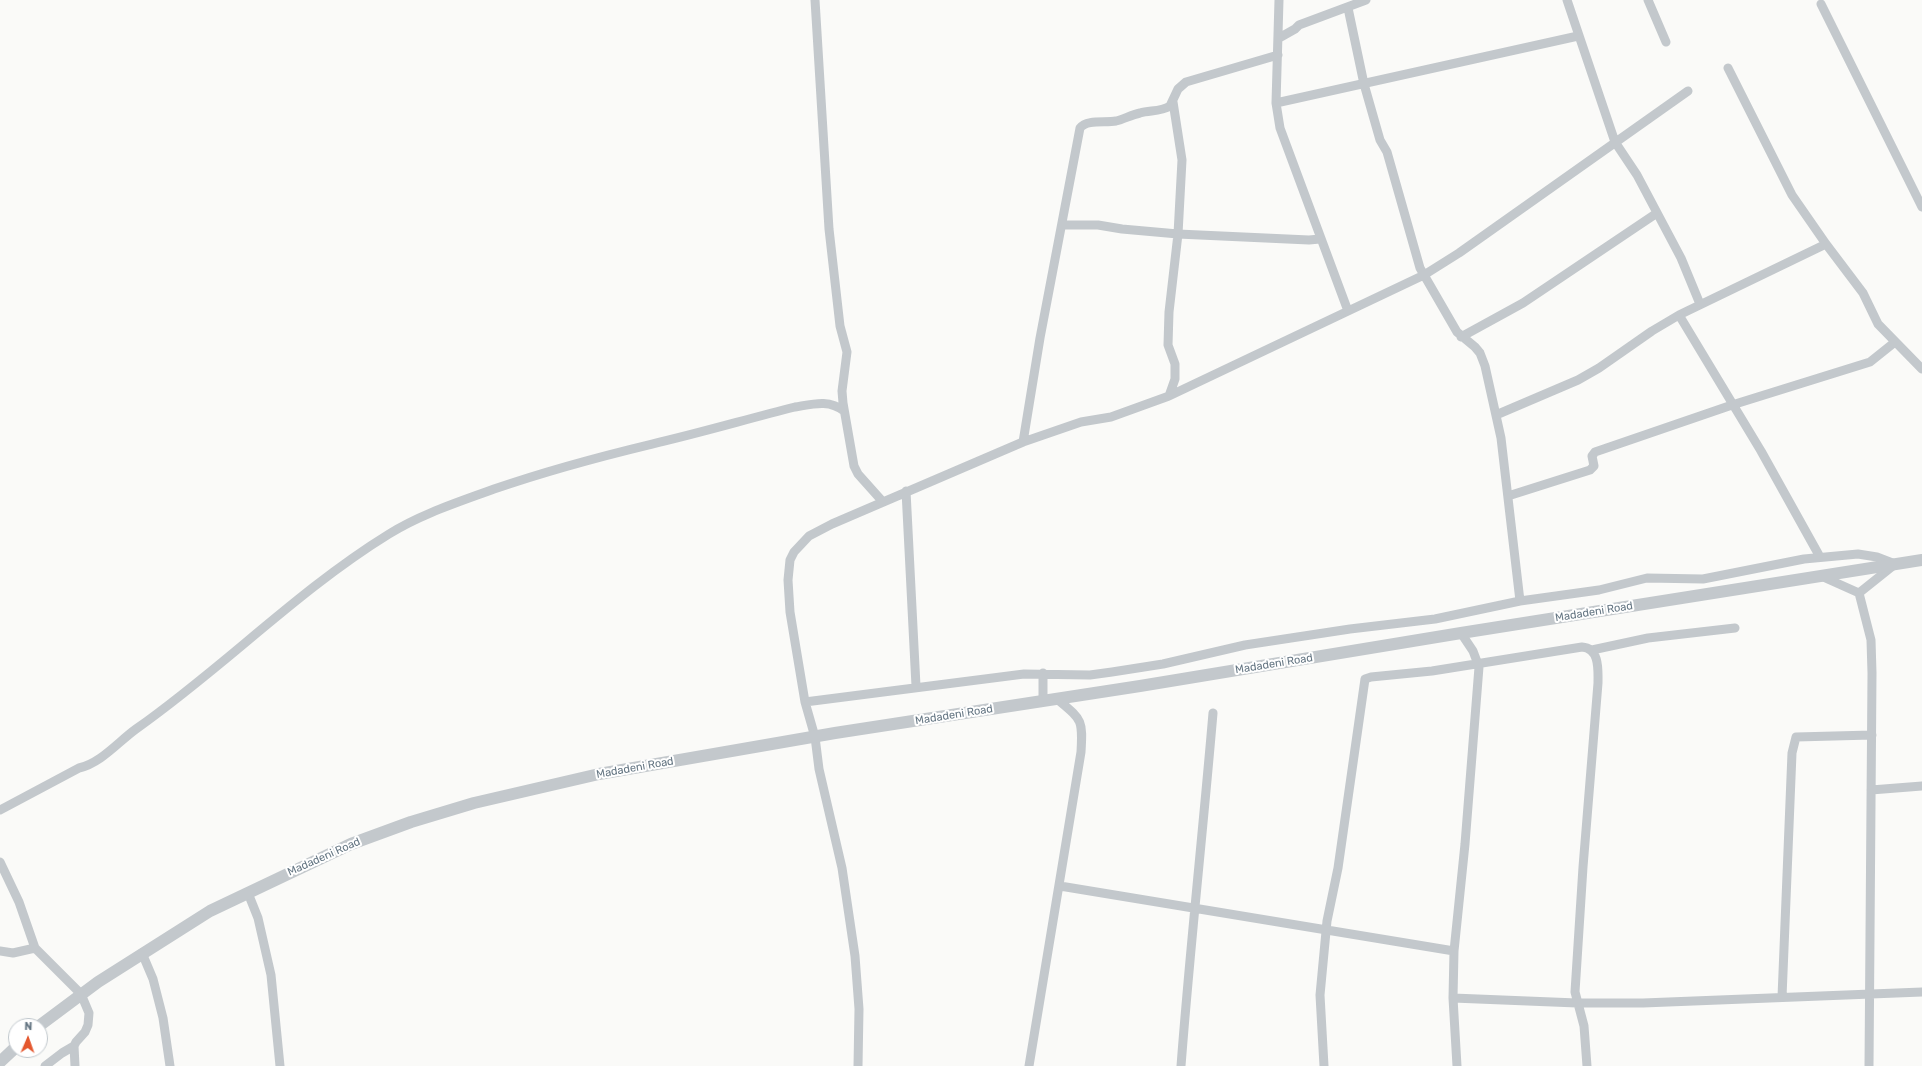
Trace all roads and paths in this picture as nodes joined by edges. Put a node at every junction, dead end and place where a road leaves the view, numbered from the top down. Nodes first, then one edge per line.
1 (815, 0) edge
2 (1279, 0) edge
3 (1366, 0) edge
4 (1567, 0) edge
5 (1648, 0) edge
6 (1821, 4) dead end
7 (1348, 8) junction
8 (1578, 36) junction
9 (1278, 38) junction
10 (1666, 42) dead end
11 (1278, 55) junction
12 (1728, 68) dead end
13 (1364, 84) junction
14 (1688, 91) dead end
15 (1173, 102) junction
16 (1276, 103) junction
17 (1615, 142) junction
18 (1922, 207) edge
19 (1657, 213) junction
20 (1063, 225) junction
21 (1178, 234) junction
22 (1320, 239) junction
23 (1826, 244) junction
24 (1424, 275) junction
25 (1700, 304) junction
26 (1348, 311) junction
27 (1679, 316) junction
28 (1461, 337) junction
29 (1895, 342) junction
30 (1922, 369) edge
31 (1169, 396) junction
32 (1732, 405) junction
33 (844, 411) junction
34 (1496, 416) junction
35 (1023, 442) junction
36 (906, 492) junction
37 (1508, 496) junction
38 (883, 502) junction
39 (1820, 557) junction
40 (1922, 560) edge
41 (1895, 564) junction
42 (1821, 576) junction
43 (1859, 593) junction
44 (1520, 601) junction
45 (1735, 628) dead end
46 (1461, 632) junction
47 (1592, 650) junction
48 (1478, 662) junction
49 (1043, 673) junction
50 (916, 686) junction
51 (1057, 699) junction
52 (1043, 701) junction
53 (805, 702) junction
54 (1213, 713) dead end
55 (1872, 736) junction
56 (815, 737) junction
57 (1922, 786) edge
58 (1871, 790) junction
59 (0, 810) edge
60 (0, 862) edge
61 (1060, 886) junction
62 (248, 892) junction
63 (1196, 909) junction
64 (1326, 931) junction
65 (35, 948) junction
66 (0, 951) edge
67 (1454, 951) junction
68 (142, 953) junction
69 (1922, 992) edge
70 (81, 994) junction
71 (1869, 994) junction
72 (1782, 997) junction
73 (1453, 998) junction
74 (1577, 1003) junction
75 (48, 1019) edge
76 (74, 1046) junction
77 (8, 1054) edge
78 (0, 1062) edge
79 (45, 1066) edge
80 (75, 1066) edge
81 (170, 1066) edge
82 (280, 1066) edge
83 (858, 1066) edge
84 (1029, 1066) edge
85 (1181, 1066) edge
86 (1324, 1066) edge
87 (1457, 1066) edge
88 (1587, 1066) edge
89 (1869, 1066) edge

1 - 33 street
2 - 9 street
3 - 7 street
4 - 8 street
5 - 10 street
6 - 18 street
7 - 9 street
7 - 13 street
8 - 13 street
8 - 17 street
9 - 11 street
11 - 15 street
11 - 16 street
12 - 23 street
13 - 16 street
13 - 24 street
14 - 17 street
15 - 20 street
15 - 21 street
16 - 22 street
17 - 19 street
17 - 24 street
19 - 25 street
19 - 28 street
20 - 21 street
20 - 35 street
21 - 22 street
21 - 31 street
22 - 26 street
23 - 25 street
23 - 29 street
24 - 26 street
24 - 28 street
25 - 27 street
26 - 31 street
27 - 32 street
27 - 34 street
28 - 34 street
29 - 30 street
29 - 32 street
31 - 35 street
32 - 37 street
32 - 39 street
33 - 38 street
33 - 59 street
34 - 37 street
35 - 36 street
36 - 38 street
36 - 50 street
37 - 44 street
38 - 53 street
39 - 41 street
39 - 44 street
40 - 41 street, Madadeni Road
41 - 42 street, Madadeni Road
41 - 43 street
42 - 43 street
42 - 46 street, Madadeni Road
43 - 55 street
44 - 49 street
45 - 47 street
46 - 48 street
46 - 51 street, Madadeni Road
47 - 48 street
47 - 74 street
48 - 64 street
48 - 67 street
49 - 50 street
49 - 52 street
50 - 53 street
51 - 52 street, Madadeni Road
51 - 61 street
52 - 56 street, Madadeni Road
53 - 56 street
54 - 63 street
55 - 58 street
55 - 72 street
56 - 62 street, Madadeni Road
56 - 83 street
57 - 58 street
58 - 71 street
60 - 65 street
61 - 63 street
61 - 84 street
62 - 68 street, Madadeni Road
62 - 82 street
63 - 64 street
63 - 85 street
64 - 67 street
64 - 86 street
65 - 66 street
65 - 70 street
67 - 73 street
68 - 70 street, Madadeni Road
68 - 81 street
69 - 71 street
70 - 75 street, Madadeni Road
70 - 76 street
71 - 72 street
71 - 89 street
72 - 74 street
73 - 74 street
73 - 87 street
74 - 88 street
76 - 79 street
76 - 80 street
77 - 78 street

